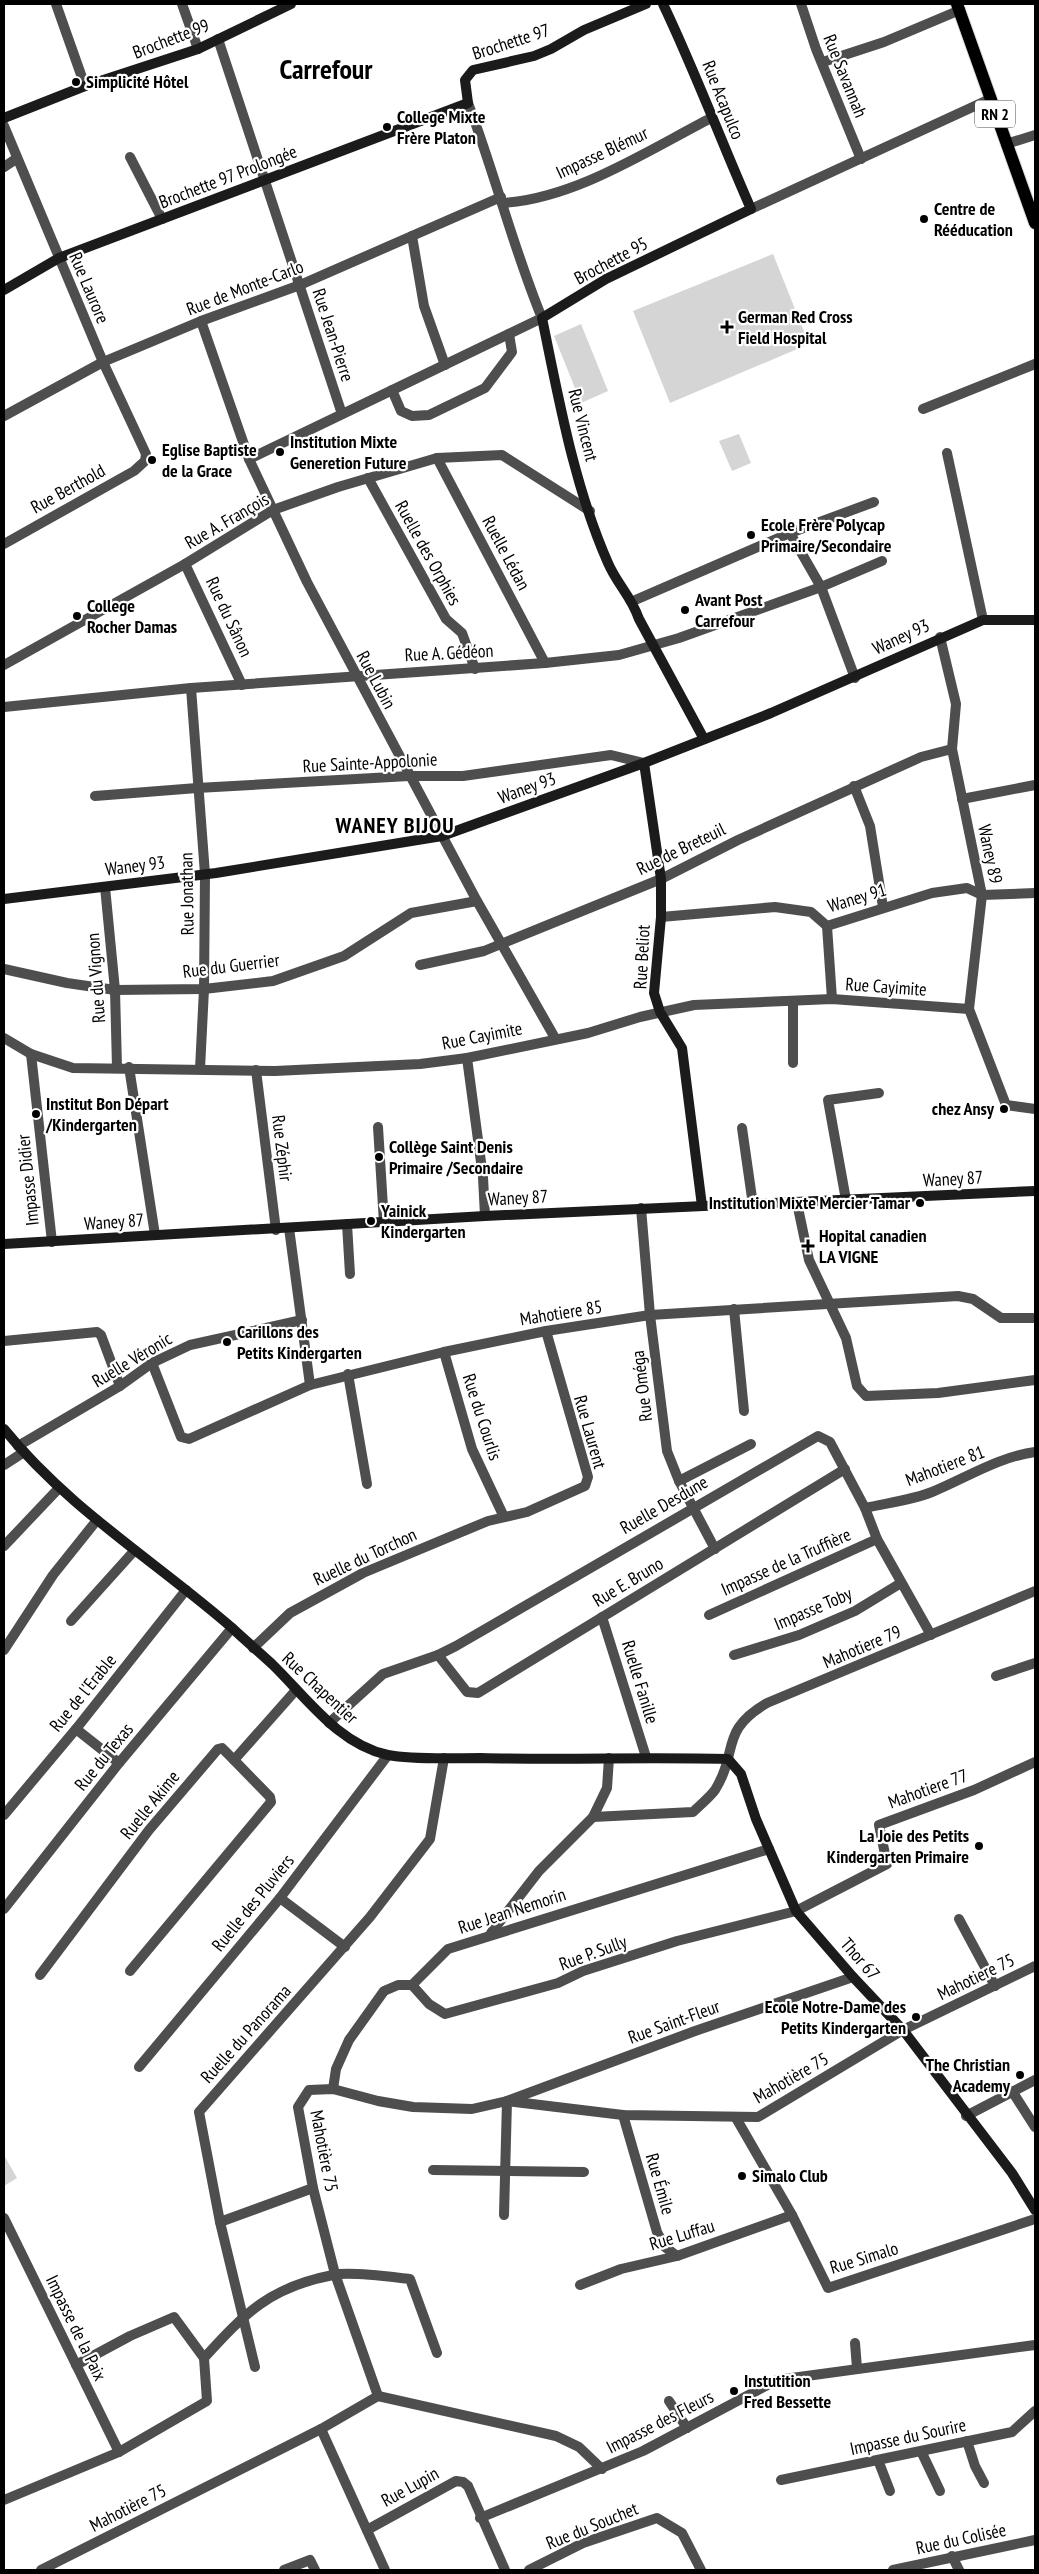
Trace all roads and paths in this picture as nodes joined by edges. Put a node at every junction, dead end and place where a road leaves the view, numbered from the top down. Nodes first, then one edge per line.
1 (56, 4) edge
2 (182, 4) edge
3 (291, 4) edge
4 (646, 4) edge
5 (663, 4) edge
6 (801, 4) edge
7 (959, 7) edge
8 (218, 39) junction
9 (198, 49) junction
10 (823, 62) junction
11 (85, 86) junction
12 (990, 99) junction
13 (468, 103) junction
14 (4, 118) edge
15 (711, 118) junction
16 (4, 126) edge
17 (1035, 135) edge
18 (1006, 144) junction
19 (130, 158) dead end
20 (16, 159) junction
21 (860, 159) junction
22 (4, 167) edge
23 (265, 181) junction
24 (501, 200) junction
25 (751, 209) junction
26 (162, 219) junction
27 (1035, 223) edge
28 (412, 236) junction
29 (59, 258) junction
30 (300, 286) junction
31 (4, 290) edge
32 (542, 318) junction
33 (201, 321) junction
34 (509, 334) junction
35 (103, 362) junction
36 (1035, 364) edge
37 (445, 365) junction
38 (392, 390) junction
39 (923, 409) dead end
40 (342, 414) junction
41 (4, 416) edge
42 (947, 453) dead end
43 (249, 458) junction
44 (437, 458) junction
45 (145, 461) joint
46 (368, 478) junction
47 (874, 502) dead end
48 (273, 510) junction
49 (590, 511) junction
50 (790, 533) junction
51 (4, 544) edge
52 (882, 562) dead end
53 (185, 564) junction
54 (821, 587) junction
55 (633, 601) junction
56 (983, 620) junction
57 (1035, 620) edge
58 (940, 637) junction
59 (654, 647) junction
60 (545, 663) junction
61 (4, 665) edge
62 (475, 668) junction
63 (355, 675) junction
64 (855, 678) junction
65 (242, 684) junction
66 (191, 688) junction
67 (4, 707) edge
68 (704, 739) junction
69 (952, 749) junction
70 (644, 763) junction
71 (409, 776) junction
72 (854, 786) junction
73 (1035, 786) edge
74 (197, 788) junction
75 (95, 796) dead end
76 (962, 799) junction
77 (442, 836) junction
78 (204, 874) junction
79 (661, 879) junction
80 (105, 887) junction
81 (1035, 893) edge
82 (982, 895) junction
83 (4, 899) edge
84 (477, 901) junction
85 (883, 907) junction
86 (660, 917) junction
87 (826, 926) junction
88 (501, 944) junction
89 (420, 965) dead end
90 (4, 969) edge
91 (204, 989) junction
92 (115, 990) junction
93 (832, 999) junction
94 (793, 1002) junction
95 (969, 1008) junction
96 (660, 1012) junction
97 (4, 1038) edge
98 (555, 1038) junction
99 (31, 1054) junction
100 (467, 1058) junction
101 (793, 1064) dead end
102 (117, 1067) junction
103 (129, 1067) junction
104 (200, 1069) junction
105 (256, 1070) junction
106 (878, 1093) dead end
107 (1035, 1109) edge
108 (378, 1127) dead end
109 (742, 1128) dead end
110 (1035, 1191) edge
111 (846, 1200) junction
112 (798, 1202) junction
113 (753, 1205) junction
114 (702, 1206) junction
115 (641, 1208) junction
116 (485, 1216) junction
117 (384, 1223) junction
118 (347, 1224) junction
119 (290, 1228) junction
120 (276, 1230) junction
121 (155, 1235) junction
122 (52, 1242) junction
123 (4, 1244) edge
124 (350, 1274) dead end
125 (829, 1305) junction
126 (734, 1309) junction
127 (650, 1315) junction
128 (1035, 1318) edge
129 (302, 1320) junction
130 (546, 1331) junction
131 (4, 1341) edge
132 (444, 1352) junction
133 (152, 1363) junction
134 (348, 1374) junction
135 (1035, 1380) edge
136 (310, 1385) junction
137 (120, 1386) junction
138 (744, 1411) dead end
139 (4, 1429) edge
140 (751, 1444) dead end
141 (21, 1449) junction
142 (1035, 1452) edge
143 (4, 1465) edge
144 (845, 1469) junction
145 (679, 1481) junction
146 (367, 1484) dead end
147 (59, 1488) junction
148 (693, 1507) junction
149 (865, 1508) junction
150 (504, 1517) junction
151 (97, 1520) junction
152 (877, 1539) junction
153 (4, 1546) edge
154 (716, 1549) junction
155 (134, 1551) junction
156 (901, 1583) junction
157 (186, 1590) junction
158 (1035, 1591) edge
159 (709, 1615) dead end
160 (602, 1616) junction
161 (71, 1621) dead end
162 (232, 1628) junction
163 (931, 1635) junction
164 (253, 1648) junction
165 (4, 1650) edge
166 (438, 1655) junction
167 (734, 1655) dead end
168 (1035, 1663) edge
169 (996, 1676) dead end
170 (296, 1690) junction
171 (329, 1724) junction
172 (76, 1729) junction
173 (388, 1755) junction
174 (646, 1757) junction
175 (444, 1758) junction
176 (610, 1758) junction
177 (728, 1759) junction
178 (234, 1760) junction
179 (1035, 1762) edge
180 (119, 1763) junction
181 (4, 1815) edge
182 (593, 1817) junction
183 (769, 1849) junction
184 (280, 1898) junction
185 (4, 1909) edge
186 (796, 1911) junction
187 (959, 1919) dead end
188 (492, 1933) junction
189 (344, 1947) junction
190 (1035, 1966) edge
191 (130, 1971) dead end
192 (40, 1975) dead end
193 (853, 1977) junction
194 (412, 1985) junction
195 (995, 1986) junction
196 (903, 2030) junction
197 (139, 2067) dead end
198 (1035, 2080) edge
199 (333, 2089) junction
200 (1012, 2091) junction
201 (507, 2101) junction
202 (623, 2115) junction
203 (966, 2116) junction
204 (736, 2118) junction
205 (1035, 2127) edge
206 (433, 2170) dead end
207 (506, 2170) junction
208 (584, 2172) dead end
209 (313, 2188) junction
210 (1035, 2210) edge
211 (792, 2214) junction
212 (504, 2215) dead end
213 (4, 2218) edge
214 (1035, 2219) edge
215 (220, 2222) junction
216 (677, 2256) junction
217 (335, 2274) junction
218 (580, 2285) dead end
219 (242, 2317) junction
220 (855, 2343) dead end
221 (1035, 2345) edge
222 (437, 2353) dead end
223 (204, 2358) junction
224 (76, 2365) junction
225 (255, 2367) dead end
226 (857, 2368) junction
227 (378, 2396) junction
228 (669, 2400) dead end
229 (1035, 2411) edge
230 (686, 2428) junction
231 (321, 2429) junction
232 (967, 2441) junction
233 (921, 2451) junction
234 (119, 2452) junction
235 (878, 2460) junction
236 (602, 2469) junction
237 (781, 2480) dead end
238 (984, 2483) dead end
239 (890, 2490) dead end
240 (940, 2492) dead end
241 (4, 2500) edge
242 (480, 2518) junction
243 (367, 2530) junction
244 (1035, 2540) edge
245 (952, 2556) junction
246 (41, 2570) edge
247 (284, 2570) edge
248 (314, 2570) edge
249 (385, 2570) edge
250 (505, 2570) edge
251 (529, 2570) edge
252 (701, 2570) edge
253 (893, 2570) edge
254 (959, 2570) edge

1 - 11 street
2 - 9 street
3 - 8 street, Brochette 99
4 - 13 street, Brochette 97
5 - 15 street, Rue Acapulco
6 - 10 street, Rue Savannah
7 - 10 street
7 - 12 main road, RN 2
8 - 9 street, Brochette 99
8 - 23 street, Rue Jean-Pierre
9 - 11 street, Brochette 99
10 - 21 street, Rue Savannah
11 - 14 street, Brochette 99
12 - 18 main road, RN 2
12 - 21 street, Brochette 95
13 - 23 street, Brochette 97 Prolongée
13 - 24 street, Rue Vincent
15 - 24 street, Impasse Blémur
15 - 25 street, Rue Acapulco
16 - 20 street, Rue Laurore
17 - 18 street
18 - 27 main road, RN 2
19 - 26 street
20 - 22 street
20 - 29 street, Rue Laurore
21 - 25 street, Brochette 95
23 - 26 street, Brochette 97 Prolongée
23 - 30 street, Rue Jean-Pierre
24 - 28 street, Rue de Monte-Carlo
24 - 32 street, Rue Vincent
25 - 32 street, Brochette 95
26 - 29 street, Brochette 97 Prolongée
28 - 30 street, Rue de Monte-Carlo
28 - 37 street
29 - 31 street, Brochette 97 Prolongée
29 - 35 street, Rue Laurore
30 - 33 street, Rue de Monte-Carlo
30 - 40 street, Rue Jean-Pierre
32 - 34 street, Brochette 95
32 - 49 street, Rue Vincent
33 - 35 street, Rue de Monte-Carlo
33 - 43 street, Rue Lubin
34 - 37 street, Brochette 95
34 - 38 street
35 - 41 street, Rue de Monte-Carlo
35 - 45 street, Rue Laurore
36 - 39 street
37 - 38 street, Brochette 95
38 - 40 street, Brochette 95
40 - 43 street, Brochette 95
42 - 56 street
43 - 48 street, Rue Lubin
44 - 46 street, Rue A. François
44 - 49 street, Rue A. François
44 - 60 street, Ruelle Lédan
45 - 51 street, Rue Berthold
46 - 48 street, Rue A. François
46 - 62 street, Ruelle des Orphies
47 - 50 street
48 - 53 street, Rue A. François
48 - 63 street, Rue Lubin
49 - 55 street, Rue Vincent
50 - 54 street
50 - 55 street
52 - 54 street, Rue A. Gédéon
53 - 61 street, Rue A. François
53 - 65 street, Rue du Sânon
54 - 59 street, Rue A. Gédéon
54 - 64 street
55 - 59 street, Rue Vincent
56 - 57 street, Waney 93
56 - 58 street, Waney 93
58 - 64 street, Waney 93
58 - 69 street, Waney 89
59 - 60 street, Rue A. Gédéon
59 - 68 street, Rue Vincent
60 - 62 street, Rue A. Gédéon
62 - 63 street, Rue A. Gédéon
63 - 65 street, Rue A. Gédéon
63 - 71 street, Rue Lubin
64 - 68 street, Waney 93
65 - 66 street, Rue A. Gédéon
66 - 67 street, Rue A. Gédéon
66 - 74 street, Rue Jonathan
68 - 70 street, Waney 93
69 - 72 street, Rue de Breteuil
69 - 76 street, Waney 89
70 - 71 street, Rue Sainte-Appolonie
70 - 77 street, Waney 93
70 - 79 street, Rue Beliot
71 - 74 street, Rue Sainte-Appolonie
71 - 77 street, Rue Lubin
72 - 79 street, Rue de Breteuil
72 - 85 street
73 - 76 street
74 - 75 street, Rue Sainte-Appolonie
74 - 78 street, Rue Jonathan
76 - 82 street, Waney 89
77 - 78 street, Waney 93
77 - 84 street, Rue Lubin
78 - 80 street, Waney 93
78 - 91 street, Rue Jonathan
79 - 86 street, Rue Beliot
79 - 88 street, Rue de Breteuil
80 - 83 street, Waney 93
80 - 92 street, Rue du Vignon
81 - 82 street, Waney 91
82 - 85 street, Waney 91
82 - 95 street, Waney 89
84 - 88 street, Rue Lubin
84 - 91 street, Rue du Guerrier
85 - 87 street, Waney 91
86 - 87 street, Waney 91
86 - 96 street, Rue Beliot
87 - 93 street
88 - 89 street, Rue de Breteuil
88 - 98 street, Rue Lubin
90 - 92 street, Rue du Guerrier
91 - 92 street, Rue du Guerrier
91 - 104 street, Rue Jonathan
92 - 102 street, Rue du Vignon
93 - 94 street, Rue Cayimite
93 - 95 street, Rue Cayimite
94 - 96 street, Rue Cayimite
94 - 101 street
95 - 107 street, Waney 89
96 - 98 street, Rue Cayimite
96 - 114 street, Rue Beliot
97 - 99 street, Rue Cayimite
98 - 100 street, Rue Cayimite
99 - 102 street, Rue Cayimite
99 - 122 street, Impasse Didier
100 - 105 street, Rue Cayimite
100 - 116 street
102 - 103 street, Rue Cayimite
103 - 104 street, Rue Cayimite
103 - 121 street
104 - 105 street, Rue Cayimite
105 - 120 street, Rue Zéphir
106 - 111 street
108 - 117 street
109 - 113 street
110 - 111 street, Waney 87
111 - 112 street, Waney 87
112 - 113 street, Waney 87
112 - 125 street
113 - 114 street, Waney 87
114 - 115 street, Waney 87
115 - 116 street, Waney 87
115 - 127 street, Rue Oméga
116 - 117 street, Waney 87
117 - 118 street, Waney 87
118 - 119 street, Waney 87
118 - 124 street
119 - 120 street, Waney 87
119 - 129 street
120 - 121 street, Waney 87
121 - 122 street, Waney 87
122 - 123 street, Waney 87
125 - 126 street, Mahotiere 85
125 - 128 street, Mahotiere 85
125 - 135 street
126 - 127 street, Mahotiere 85
126 - 138 street
127 - 130 street, Mahotiere 85
127 - 145 street, Rue Oméga
129 - 133 street, Ruelle Véronic
129 - 136 street
130 - 132 street, Mahotiere 85
130 - 150 street, Rue Laurent
131 - 137 street
132 - 134 street, Mahotiere 85
132 - 150 street, Rue du Courlis
133 - 136 street, Mahotiere 85
133 - 137 street, Ruelle Véronic
134 - 136 street, Mahotiere 85
134 - 146 street
137 - 141 street, Ruelle Véronic
139 - 141 street, Rue Chapentier
140 - 145 street
141 - 143 street, Ruelle Véronic
141 - 147 street, Rue Chapentier
142 - 149 street, Mahotiere 81
144 - 148 street, Ruelle Desdune
144 - 149 street, Ruelle Desdune
144 - 154 street, Rue E. Bruno
145 - 148 street, Rue Oméga
147 - 151 street, Rue Chapentier
147 - 153 street
148 - 154 street, Rue Oméga
148 - 166 street, Ruelle Desdune
149 - 152 street, Ruelle Desdune
150 - 164 street, Ruelle du Torchon
151 - 155 street, Rue Chapentier
151 - 165 street
152 - 156 street, Ruelle Desdune
152 - 159 street, Impasse de la Truffière
154 - 160 street, Rue E. Bruno
155 - 157 street, Rue Chapentier
155 - 161 street
156 - 163 street, Ruelle Desdune
156 - 167 street, Impasse Toby
157 - 162 street, Rue Chapentier
157 - 172 street, Rue de l'Erable
158 - 163 street, Mahotiere 79
160 - 166 street, Rue E. Bruno
160 - 174 street, Ruelle Fanille
162 - 164 street, Rue Chapentier
162 - 180 street, Rue du Texas
163 - 177 street, Mahotiere 79
164 - 170 street, Rue Chapentier
166 - 171 street, Ruelle Desdune
168 - 169 street
170 - 171 street, Rue Chapentier
170 - 178 street
171 - 173 street, Rue Chapentier
172 - 180 street
172 - 181 street, Rue de l'Erable
173 - 175 street, Rue Chapentier
173 - 184 street, Ruelle des Pluviers
174 - 176 street, Rue Chapentier
174 - 177 street, Rue Chapentier
175 - 176 street, Rue Chapentier
175 - 189 street, Ruelle du Panorama
176 - 182 street
177 - 182 street, Mahotiere 79
177 - 183 street, Thor 67
178 - 191 street
178 - 192 street, Ruelle Akime
179 - 186 street, Mahotiere 77
180 - 185 street, Rue du Texas
182 - 188 street
183 - 186 street, Thor 67
183 - 188 street, Rue Jean Nemorin
184 - 189 street
184 - 197 street, Ruelle des Pluviers
186 - 193 street, Thor 67
186 - 194 street, Rue P. Sully
187 - 195 street
188 - 194 street, Rue Jean Nemorin
189 - 215 street, Ruelle du Panorama
190 - 195 street, Mahotiere 75
193 - 196 street, Thor 67
193 - 201 street, Rue Saint-Fleur
194 - 199 street
195 - 196 street, Mahotiere 75
196 - 203 street, Thor 67
196 - 204 street, Mahotière 75
198 - 200 street
199 - 201 street, Mahotière 75
199 - 209 street, Mahotière 75
200 - 203 street
200 - 205 street
201 - 202 street, Mahotière 75
201 - 207 street
202 - 204 street, Mahotière 75
202 - 216 street, Rue Émile
203 - 210 street, Thor 67
204 - 211 street, Rue Simalo
206 - 207 street
207 - 208 street
207 - 212 street
209 - 215 street
209 - 217 street, Mahotière 75
211 - 214 street, Rue Simalo
211 - 216 street, Rue Luffau
213 - 224 street, Impasse de la Paix
215 - 219 street, Ruelle du Panorama
216 - 218 street, Rue Luffau
217 - 219 street
217 - 222 street
217 - 227 street, Mahotière 75
219 - 223 street
219 - 225 street, Ruelle du Panorama
220 - 226 street
221 - 226 street, Impasse des Fleurs
223 - 224 street
223 - 234 street
224 - 234 street, Impasse de la Paix
226 - 230 street, Impasse des Fleurs
227 - 231 street, Mahotière 75
227 - 236 street
228 - 230 street
229 - 232 street, Impasse du Sourire
230 - 236 street, Impasse des Fleurs
231 - 243 street
231 - 246 street, Mahotière 75
232 - 233 street, Impasse du Sourire
232 - 238 street
233 - 235 street, Impasse du Sourire
233 - 240 street
234 - 241 street
235 - 237 street, Impasse du Sourire
235 - 239 street
236 - 242 street, Impasse des Fleurs
242 - 243 street, Rue Lupin
242 - 250 street, Rue Lupin
243 - 249 street
244 - 245 street, Rue du Colisée
245 - 253 street, Rue du Colisée
245 - 254 street
247 - 248 street
251 - 252 street, Rue du Souchet

